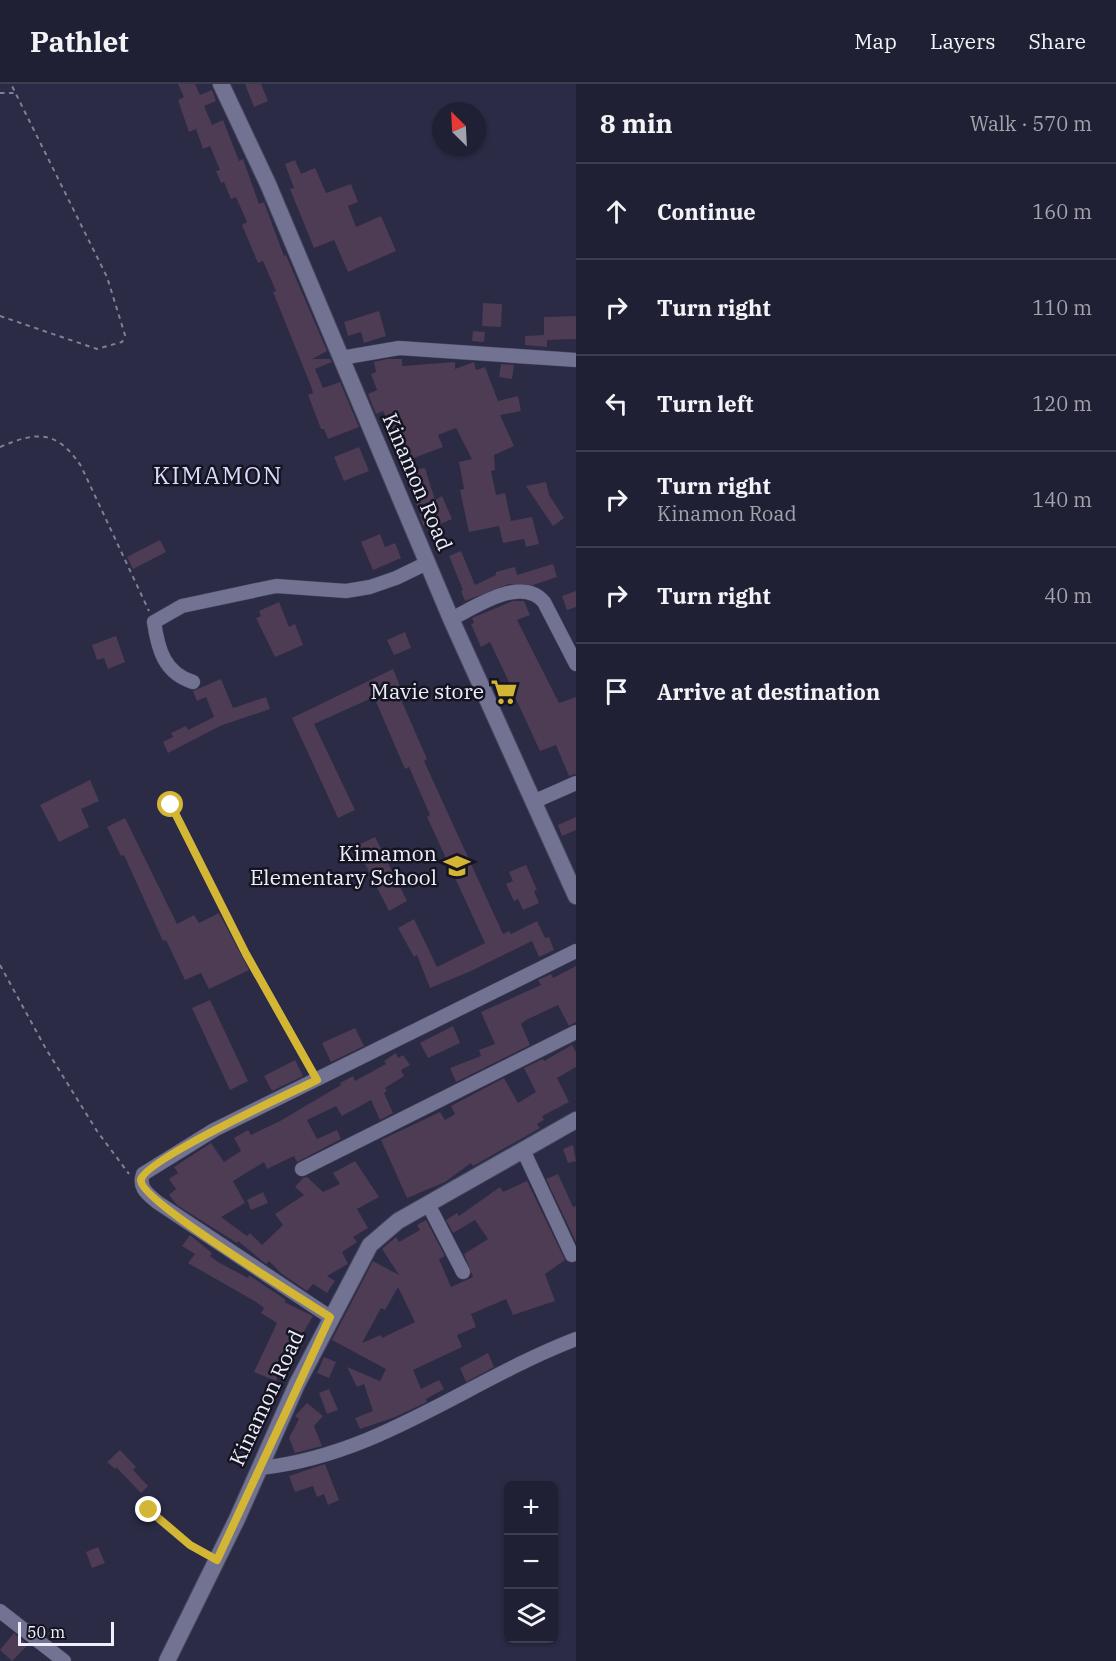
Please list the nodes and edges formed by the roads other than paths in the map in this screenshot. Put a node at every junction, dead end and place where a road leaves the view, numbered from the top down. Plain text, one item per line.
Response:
1 (221, 84) edge
2 (341, 358) junction
3 (576, 360) edge
4 (427, 563) junction
5 (451, 619) junction
6 (576, 664) edge
7 (193, 682) dead end
8 (576, 783) edge
9 (533, 802) junction
10 (171, 805) dead end
11 (576, 896) edge
12 (576, 951) edge
13 (576, 1032) edge
14 (317, 1080) junction
15 (576, 1120) edge
16 (523, 1150) junction
17 (302, 1169) dead end
18 (428, 1204) junction
19 (572, 1256) dead end
20 (463, 1272) dead end
21 (330, 1317) junction
22 (576, 1339) edge
23 (260, 1468) junction
24 (149, 1510) dead end
25 (217, 1560) junction
26 (0, 1611) edge
27 (64, 1661) edge
28 (167, 1661) edge

1 - 2 street, Kinamon Road
2 - 3 street
2 - 4 street, Kinamon Road
4 - 5 street, Kinamon Road
4 - 7 street
5 - 6 street
5 - 9 street, Kinamon Road
8 - 9 street
9 - 11 street, Kinamon Road
10 - 14 lane
12 - 14 street
13 - 17 street
14 - 21 street
15 - 16 street, Kinamon Road
16 - 18 street, Kinamon Road
16 - 19 street
18 - 20 street
18 - 21 street, Kinamon Road
21 - 23 street, Kinamon Road
22 - 23 street
23 - 25 street, Kinamon Road
24 - 25 lane
25 - 28 street, Kinamon Road
26 - 27 street

